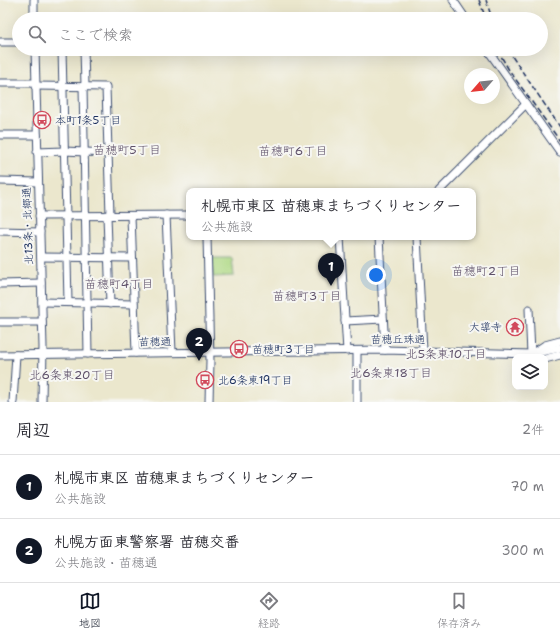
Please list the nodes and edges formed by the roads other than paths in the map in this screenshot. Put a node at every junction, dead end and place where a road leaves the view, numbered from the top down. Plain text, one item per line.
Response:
1 (34, 0) edge
2 (453, 0) edge
3 (34, 12) edge
4 (461, 12) edge
5 (0, 42) edge
6 (12, 42) edge
7 (35, 56) edge
8 (62, 56) edge
9 (84, 56) edge
10 (492, 56) edge
11 (0, 83) edge
12 (35, 84) junction
13 (63, 86) junction
14 (84, 86) junction
15 (526, 104) junction
16 (0, 135) edge
17 (37, 135) junction
18 (64, 151) junction
19 (37, 152) junction
20 (84, 152) junction
21 (560, 152) edge
22 (108, 153) junction
23 (0, 181) edge
24 (38, 182) junction
25 (441, 188) edge
26 (109, 215) junction
27 (166, 215) junction
28 (186, 215) edge
29 (39, 216) junction
30 (66, 216) junction
31 (86, 216) junction
32 (131, 216) junction
33 (0, 232) edge
34 (40, 232) junction
35 (207, 240) edge
36 (340, 240) edge
37 (379, 240) edge
38 (417, 240) edge
39 (40, 257) junction
40 (67, 257) junction
41 (88, 257) junction
42 (109, 258) junction
43 (132, 258) junction
44 (41, 283) junction
45 (0, 284) edge
46 (42, 302) junction
47 (68, 302) junction
48 (89, 303) junction
49 (110, 304) junction
50 (134, 304) junction
51 (529, 309) dead end
52 (383, 319) junction
53 (345, 321) junction
54 (0, 322) edge
55 (42, 322) junction
56 (560, 341) edge
57 (560, 348) edge
58 (385, 350) junction
59 (423, 350) junction
60 (347, 351) junction
61 (357, 351) junction
62 (172, 352) junction
63 (210, 352) junction
64 (136, 353) junction
65 (88, 354) junction
66 (534, 354) edge
67 (536, 354) edge
68 (540, 354) edge
69 (0, 355) edge
70 (16, 355) junction
71 (43, 355) junction
72 (512, 355) edge
73 (560, 355) edge
74 (548, 358) edge
75 (13, 402) edge
76 (42, 402) edge
77 (209, 402) edge
78 (357, 402) edge

1 - 3 street
2 - 4 street
5 - 6 street
7 - 12 street, 北13条・北郷通
8 - 13 street
9 - 14 street
10 - 15 street
11 - 12 street
12 - 13 street
12 - 17 street, 北13条・北郷通
13 - 14 street
13 - 18 street
14 - 20 street
14 - 22 street
15 - 21 street
15 - 25 street
16 - 17 street
17 - 19 street, 北13条・北郷通
18 - 19 street
18 - 20 street
18 - 30 street
19 - 24 street, 北13条・北郷通
20 - 22 street
20 - 31 street
22 - 26 street
23 - 24 street
24 - 29 street, 北13条・北郷通
26 - 31 street
26 - 32 street
26 - 42 street
27 - 28 street
27 - 32 street
27 - 62 street
29 - 30 street
29 - 34 street, 北13条・北郷通
30 - 31 street
30 - 40 street
31 - 41 street
32 - 43 street
33 - 34 street
34 - 39 street, 北13条・北郷通
35 - 63 street
36 - 53 street
37 - 52 street
38 - 59 street
39 - 40 street
39 - 44 street, 北13条・北郷通
40 - 41 street
40 - 47 street
41 - 42 street
41 - 48 street
42 - 43 street
42 - 49 street
43 - 50 street
44 - 45 street
44 - 46 street, 北13条・北郷通
46 - 47 street
46 - 55 street, 北13条・北郷通
47 - 48 street
48 - 49 street
48 - 65 street
49 - 50 street
50 - 64 street
51 - 66 street
52 - 53 street
52 - 58 street
53 - 60 street
54 - 55 street
55 - 71 street, 北13条・北郷通
56 - 67 street
57 - 68 street, 苗穂丘珠通
58 - 59 street, 苗穂丘珠通
58 - 61 street, 苗穂丘珠通
59 - 72 street, 苗穂丘珠通
60 - 61 street, 苗穂通
60 - 63 street, 苗穂通
61 - 78 street, 苗穂丘珠通
62 - 63 street, 苗穂通
62 - 64 street, 苗穂通
63 - 77 street
64 - 65 street, 苗穂通
65 - 71 street, 苗穂通
69 - 70 street, 苗穂通
70 - 71 street, 苗穂通
70 - 75 street
71 - 76 street, 北13条・北郷通
73 - 74 street

